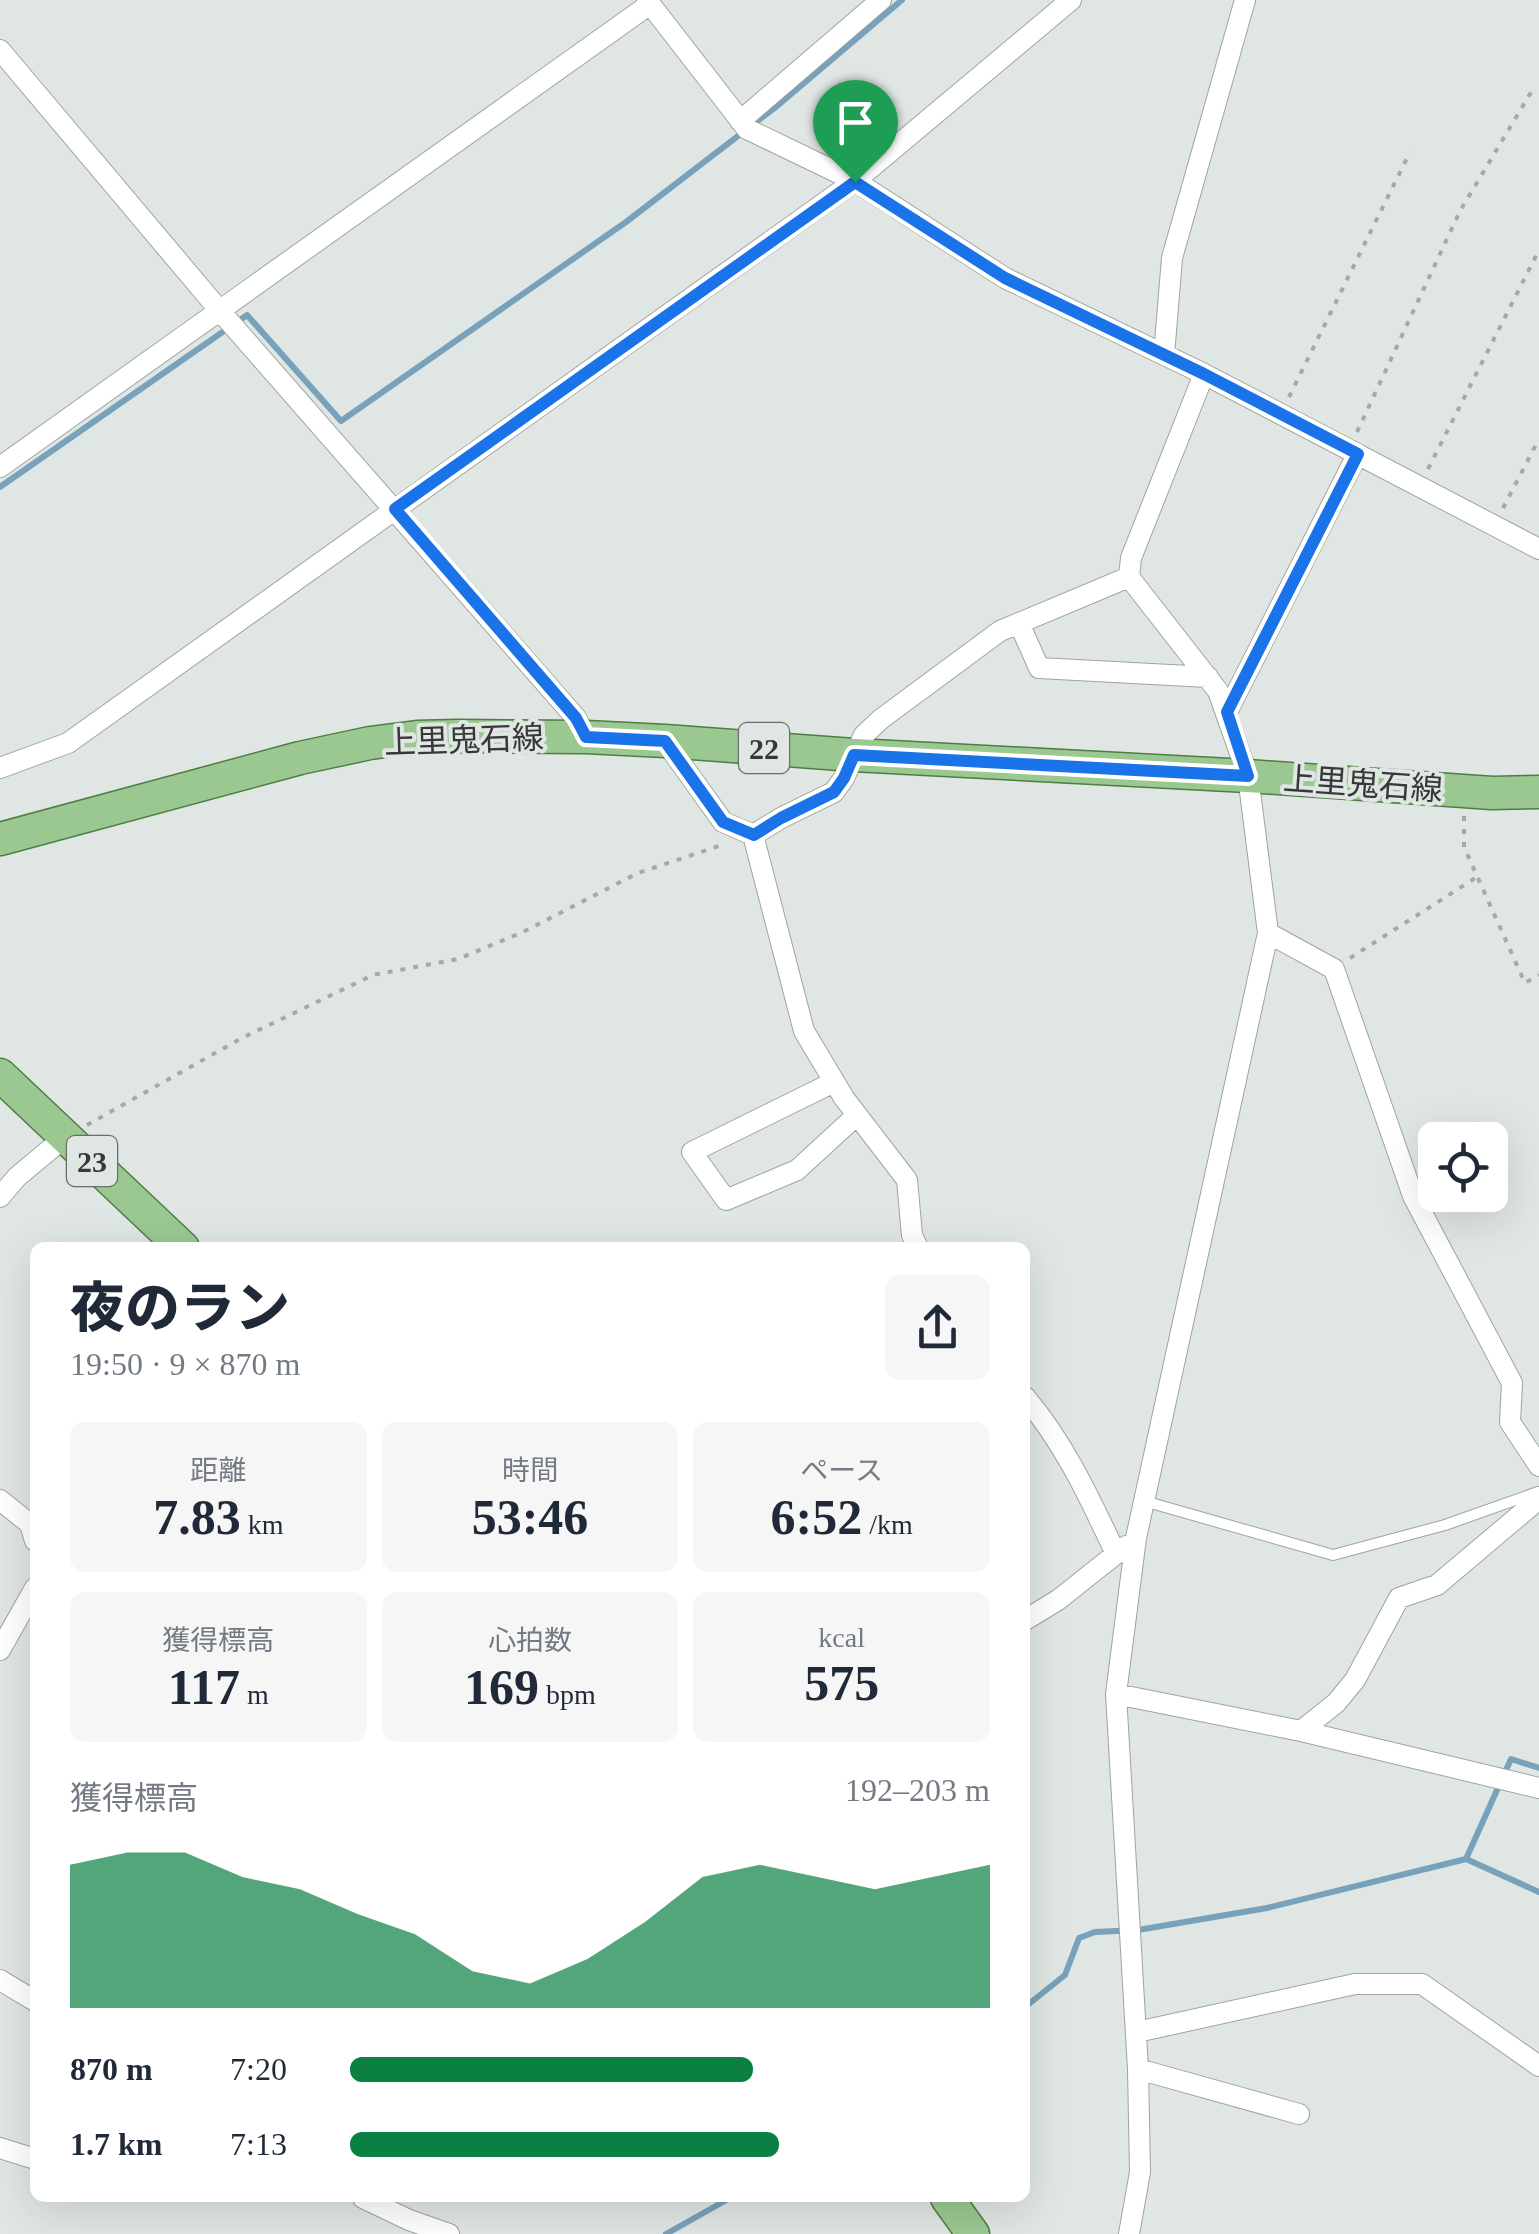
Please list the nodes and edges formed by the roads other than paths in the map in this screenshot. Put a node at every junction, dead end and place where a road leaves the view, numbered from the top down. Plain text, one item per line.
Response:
1 (881, 0) edge
2 (1070, 0) edge
3 (1245, 0) edge
4 (649, 2) edge
5 (0, 50) edge
6 (740, 120) junction
7 (855, 182) junction
8 (220, 311) junction
9 (1164, 354) junction
10 (1204, 374) junction
11 (1353, 452) junction
12 (0, 468) edge
13 (395, 509) junction
14 (1539, 550) edge
15 (1129, 577) junction
16 (1019, 623) junction
17 (1208, 678) junction
18 (1227, 712) junction
19 (586, 737) junction
20 (665, 741) junction
21 (854, 755) junction
22 (0, 768) edge
23 (1248, 776) junction
24 (1539, 792) edge
25 (754, 835) junction
26 (0, 839) edge
27 (1268, 933) junction
28 (0, 1075) edge
29 (834, 1082) junction
30 (857, 1115) junction
31 (66, 1137) junction
32 (0, 1196) edge
33 (177, 1242) edge
34 (915, 1242) edge
35 (1030, 1403) edge
36 (1539, 1466) edge
37 (1539, 1495) edge
38 (0, 1500) edge
39 (1144, 1500) junction
40 (30, 1524) edge
41 (1136, 1538) junction
42 (1116, 1554) junction
43 (30, 1597) edge
44 (1030, 1617) edge
45 (0, 1650) edge
46 (1116, 1694) junction
47 (1301, 1731) junction
48 (1539, 1788) edge
49 (0, 1980) edge
50 (30, 1998) edge
51 (1137, 2032) junction
52 (1539, 2066) edge
53 (1138, 2069) junction
54 (1299, 2114) dead end
55 (0, 2148) edge
56 (30, 2157) edge
57 (371, 2202) edge
58 (449, 2234) edge
59 (1130, 2234) edge

1 - 6 street
2 - 7 street
3 - 9 street
4 - 6 street
4 - 8 street
5 - 8 street
6 - 7 street
7 - 9 street
7 - 13 street
8 - 12 street
8 - 13 street
9 - 10 street
10 - 11 street
10 - 15 street
11 - 14 street
11 - 18 street
13 - 19 street
13 - 22 street
15 - 16 street
15 - 17 street
16 - 17 street
16 - 21 street
17 - 18 street
18 - 23 street
19 - 20 main road, 上里鬼石線 / 22
19 - 26 main road, 上里鬼石線 / 22
20 - 21 main road, 上里鬼石線 / 22
20 - 25 street
21 - 23 main road, 上里鬼石線 / 22
21 - 25 street
23 - 24 main road, 上里鬼石線 / 22
23 - 27 street
25 - 29 street
27 - 36 street
27 - 39 street
28 - 31 main road, 23
29 - 30 street
29 - 30 street
30 - 34 street
31 - 32 street
31 - 33 main road, 23
35 - 42 street
37 - 39 lane
37 - 47 street
38 - 40 street
39 - 41 street
41 - 42 street
41 - 46 street
42 - 44 street
43 - 45 street
46 - 47 street
46 - 51 street
47 - 48 street
49 - 50 street
51 - 52 street
51 - 53 street
53 - 54 street
53 - 59 street
55 - 56 street
57 - 58 street

